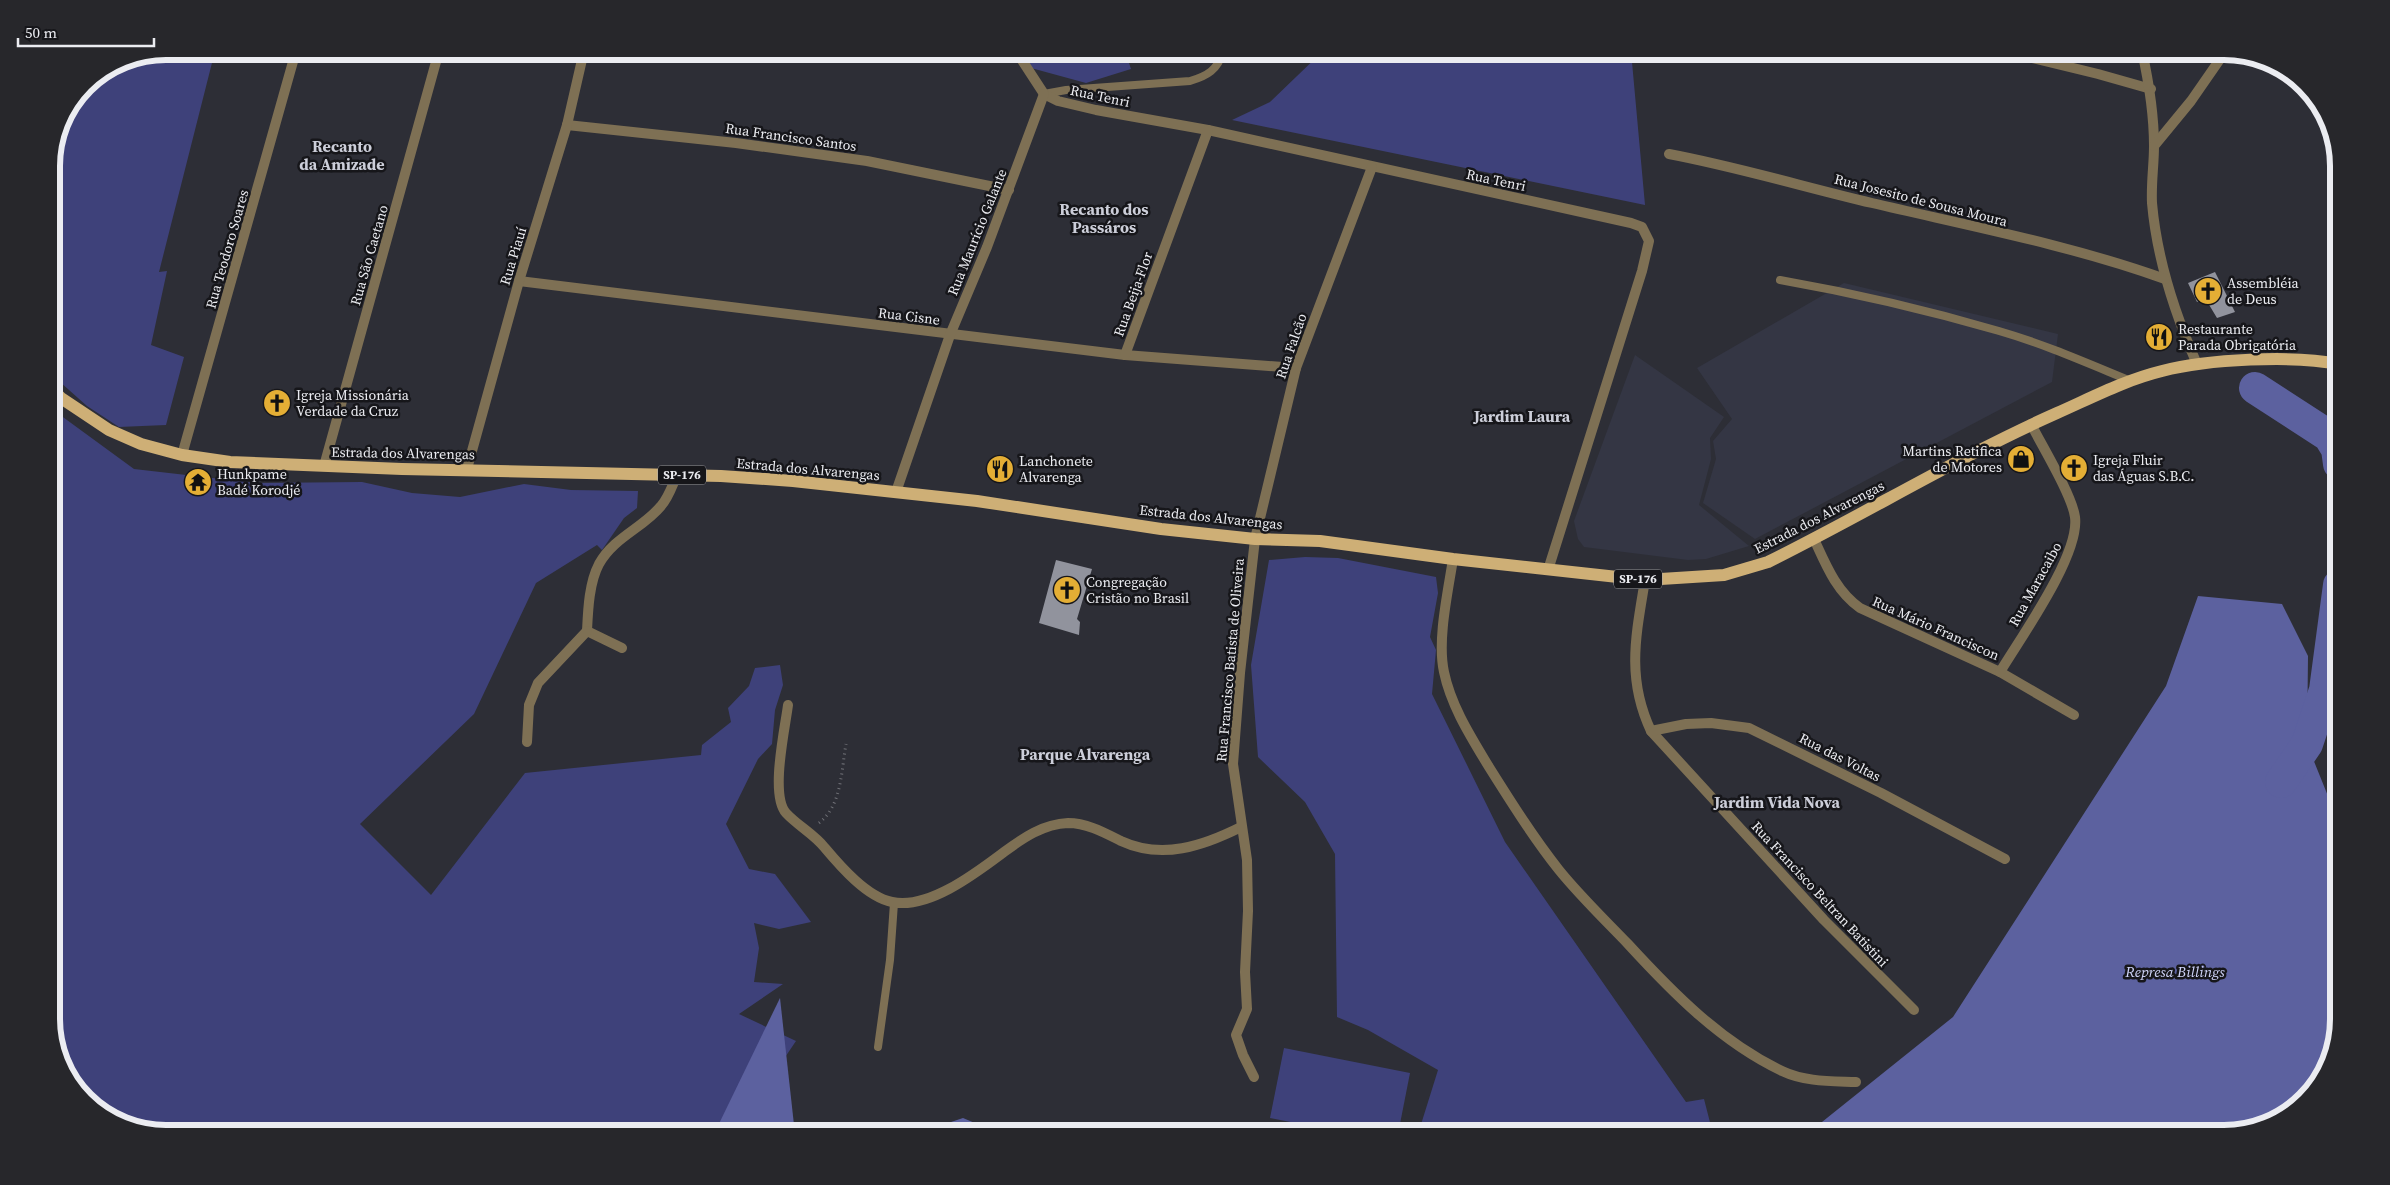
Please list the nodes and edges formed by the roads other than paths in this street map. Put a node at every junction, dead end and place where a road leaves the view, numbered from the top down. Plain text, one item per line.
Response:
1 (293, 60) edge
2 (437, 60) edge
3 (582, 60) edge
4 (1022, 60) edge
5 (1219, 60) edge
6 (2041, 60) edge
7 (2144, 60) edge
8 (2219, 60) edge
9 (2151, 89) junction
10 (1044, 94) junction
11 (567, 125) junction
12 (1208, 130) junction
13 (2154, 146) junction
14 (1669, 154) dead end
15 (1372, 167) junction
16 (1009, 190) junction
17 (2165, 278) junction
18 (1780, 280) dead end
19 (519, 281) junction
20 (950, 334) junction
21 (1125, 355) junction
22 (2330, 360) edge
23 (2197, 364) junction
24 (1296, 368) junction
25 (2131, 381) junction
26 (60, 397) edge
27 (2031, 424) junction
28 (182, 454) junction
29 (324, 466) junction
30 (468, 469) junction
31 (677, 475) junction
32 (896, 492) junction
33 (1255, 539) junction
34 (1814, 539) junction
35 (1453, 560) junction
36 (1548, 570) junction
37 (1645, 580) junction
38 (587, 631) junction
39 (622, 648) dead end
40 (2000, 672) junction
41 (788, 705) dead end
42 (2074, 716) dead end
43 (1651, 730) junction
44 (527, 742) dead end
45 (1241, 827) junction
46 (2006, 859) dead end
47 (894, 903) junction
48 (1914, 1010) dead end
49 (878, 1048) dead end
50 (1254, 1077) dead end
51 (1856, 1082) dead end

1 - 28 street, Rua Teodoro Soares
2 - 29 street, Rua São Caetano
3 - 11 street, Rua Piauí
4 - 10 street
5 - 10 lane
6 - 9 street
7 - 9 street
8 - 13 street
9 - 13 street
10 - 12 street, Rua Tenri
10 - 16 street, Rua Maurício Galante
11 - 16 street, Rua Francisco Santos
11 - 19 street, Rua Piauí
12 - 15 street, Rua Tenri
12 - 21 street, Rua Beija-Flor
13 - 17 street
14 - 17 street, Rua Josesito de Sousa Moura
15 - 24 street, Rua Falcão
15 - 36 street, Rua Tenri
16 - 20 street, Rua Maurício Galante
17 - 23 street
18 - 25 lane
19 - 20 street, Rua Cisne
19 - 30 street, Rua Piauí
20 - 21 street, Rua Cisne
20 - 32 street, Rua Maurício Galante
21 - 24 street, Rua Cisne
22 - 23 main road, Estrada dos Alvarengas / SP-176
23 - 25 main road, Estrada dos Alvarengas / SP-176
24 - 33 street, Rua Falcão
25 - 27 main road, Estrada dos Alvarengas / SP-176
26 - 28 main road, Estrada dos Alvarengas / SP-176
27 - 34 main road, Estrada dos Alvarengas / SP-176
27 - 40 street, Rua Maracaibo
28 - 29 main road, Estrada dos Alvarengas / SP-176
29 - 30 main road, Estrada dos Alvarengas / SP-176
30 - 31 main road, Estrada dos Alvarengas / SP-176
31 - 32 main road, Estrada dos Alvarengas / SP-176
31 - 38 street
32 - 33 main road, Estrada dos Alvarengas / SP-176
33 - 35 main road, Estrada dos Alvarengas / SP-176
33 - 45 street, Rua Francisco Batista de Oliveira
34 - 37 main road, Estrada dos Alvarengas / SP-176
34 - 40 street, Rua Mário Franciscon
35 - 36 main road, Estrada dos Alvarengas / SP-176
35 - 51 street
36 - 37 main road, Estrada dos Alvarengas / SP-176
37 - 43 street, Rua Francisco Beltran Batistini
38 - 39 street
38 - 44 street
40 - 42 street, Rua Mário Franciscon
41 - 47 street
43 - 46 street, Rua das Voltas
43 - 48 street, Rua Francisco Beltran Batistini
45 - 47 street
45 - 50 street, Rua Francisco Batista de Oliveira
47 - 49 lane

